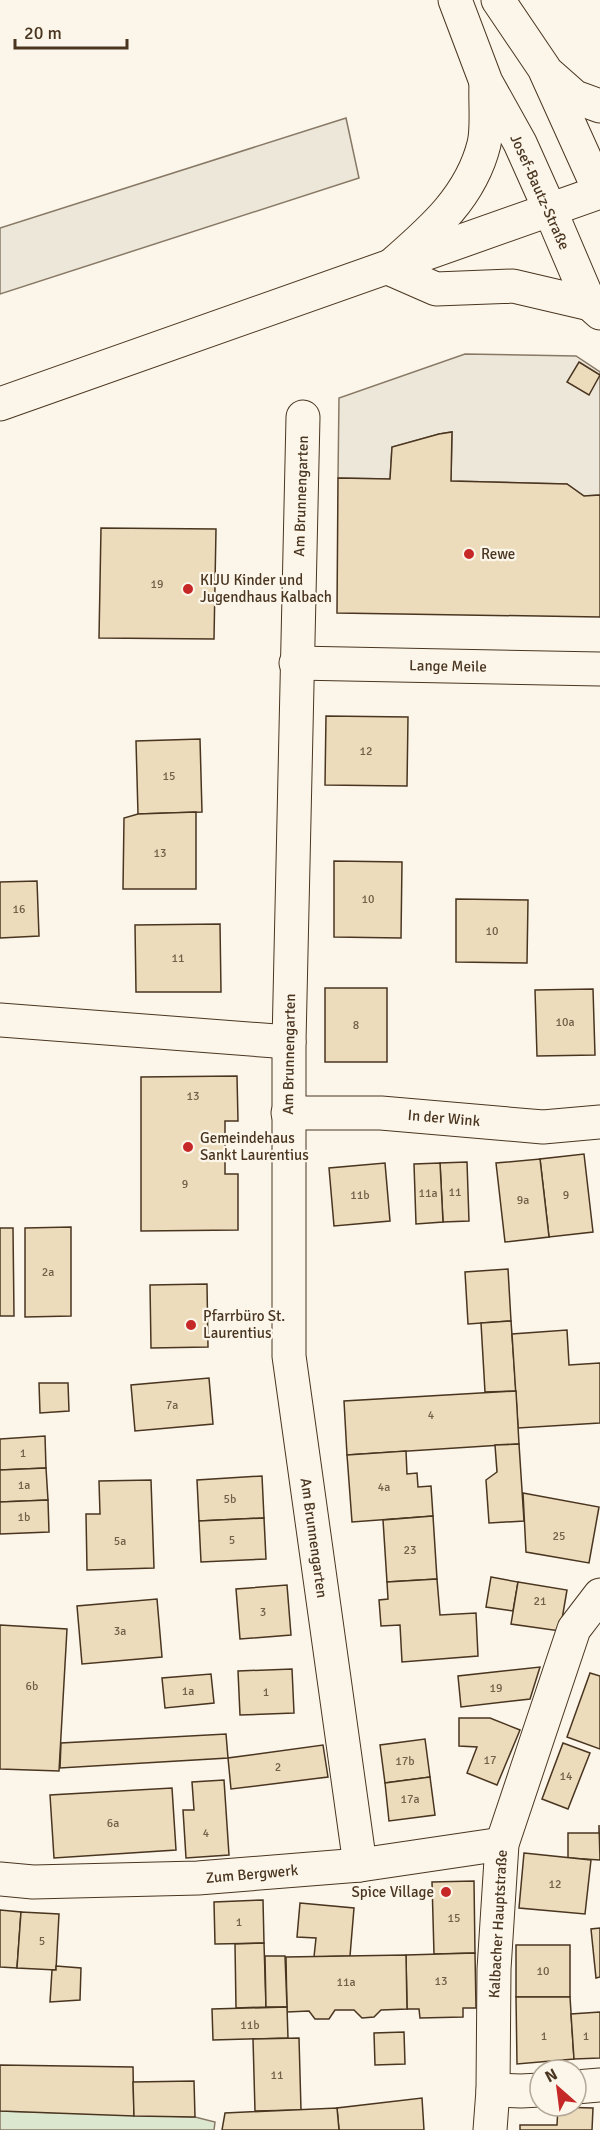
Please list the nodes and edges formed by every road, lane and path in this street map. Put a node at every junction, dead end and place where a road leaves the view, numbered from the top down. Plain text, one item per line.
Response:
1 (455, 0) edge
2 (498, 0) edge
3 (544, 68) junction
4 (486, 82) junction
5 (600, 106) edge
6 (600, 192) edge
7 (550, 210) junction
8 (388, 268) junction
9 (595, 309) edge
10 (0, 404) edge
11 (303, 417) dead end
12 (296, 663) junction
13 (600, 669) edge
14 (0, 1020) edge
15 (289, 1042) junction
16 (288, 1113) junction
17 (600, 1122) edge
18 (600, 1595) edge
19 (502, 1844) junction
20 (360, 1865) junction
21 (0, 1879) edge
22 (493, 2090) junction
23 (528, 2090) edge
24 (490, 2130) edge

1 - 4 street, Josef-Bautz-Straße
2 - 3 street
3 - 5 street
3 - 6 street
4 - 7 street, Josef-Bautz-Straße
4 - 8 street, Josef-Bautz-Straße
6 - 7 street
7 - 8 street
7 - 9 street, Josef-Bautz-Straße
8 - 9 street, Josef-Bautz-Straße
8 - 10 street
11 - 12 street, Am Brunnengarten
12 - 13 street, Lange Meile
12 - 15 street, Am Brunnengarten
14 - 15 street
15 - 16 street, Am Brunnengarten
16 - 17 street, In der Wink
16 - 20 street, Am Brunnengarten
18 - 19 street, Kalbacher Hauptstraße
19 - 20 street, Zum Bergwerk
19 - 22 street, Kalbacher Hauptstraße
20 - 21 street, Zum Bergwerk
22 - 23 street
22 - 24 street, Kalbacher Hauptstraße

